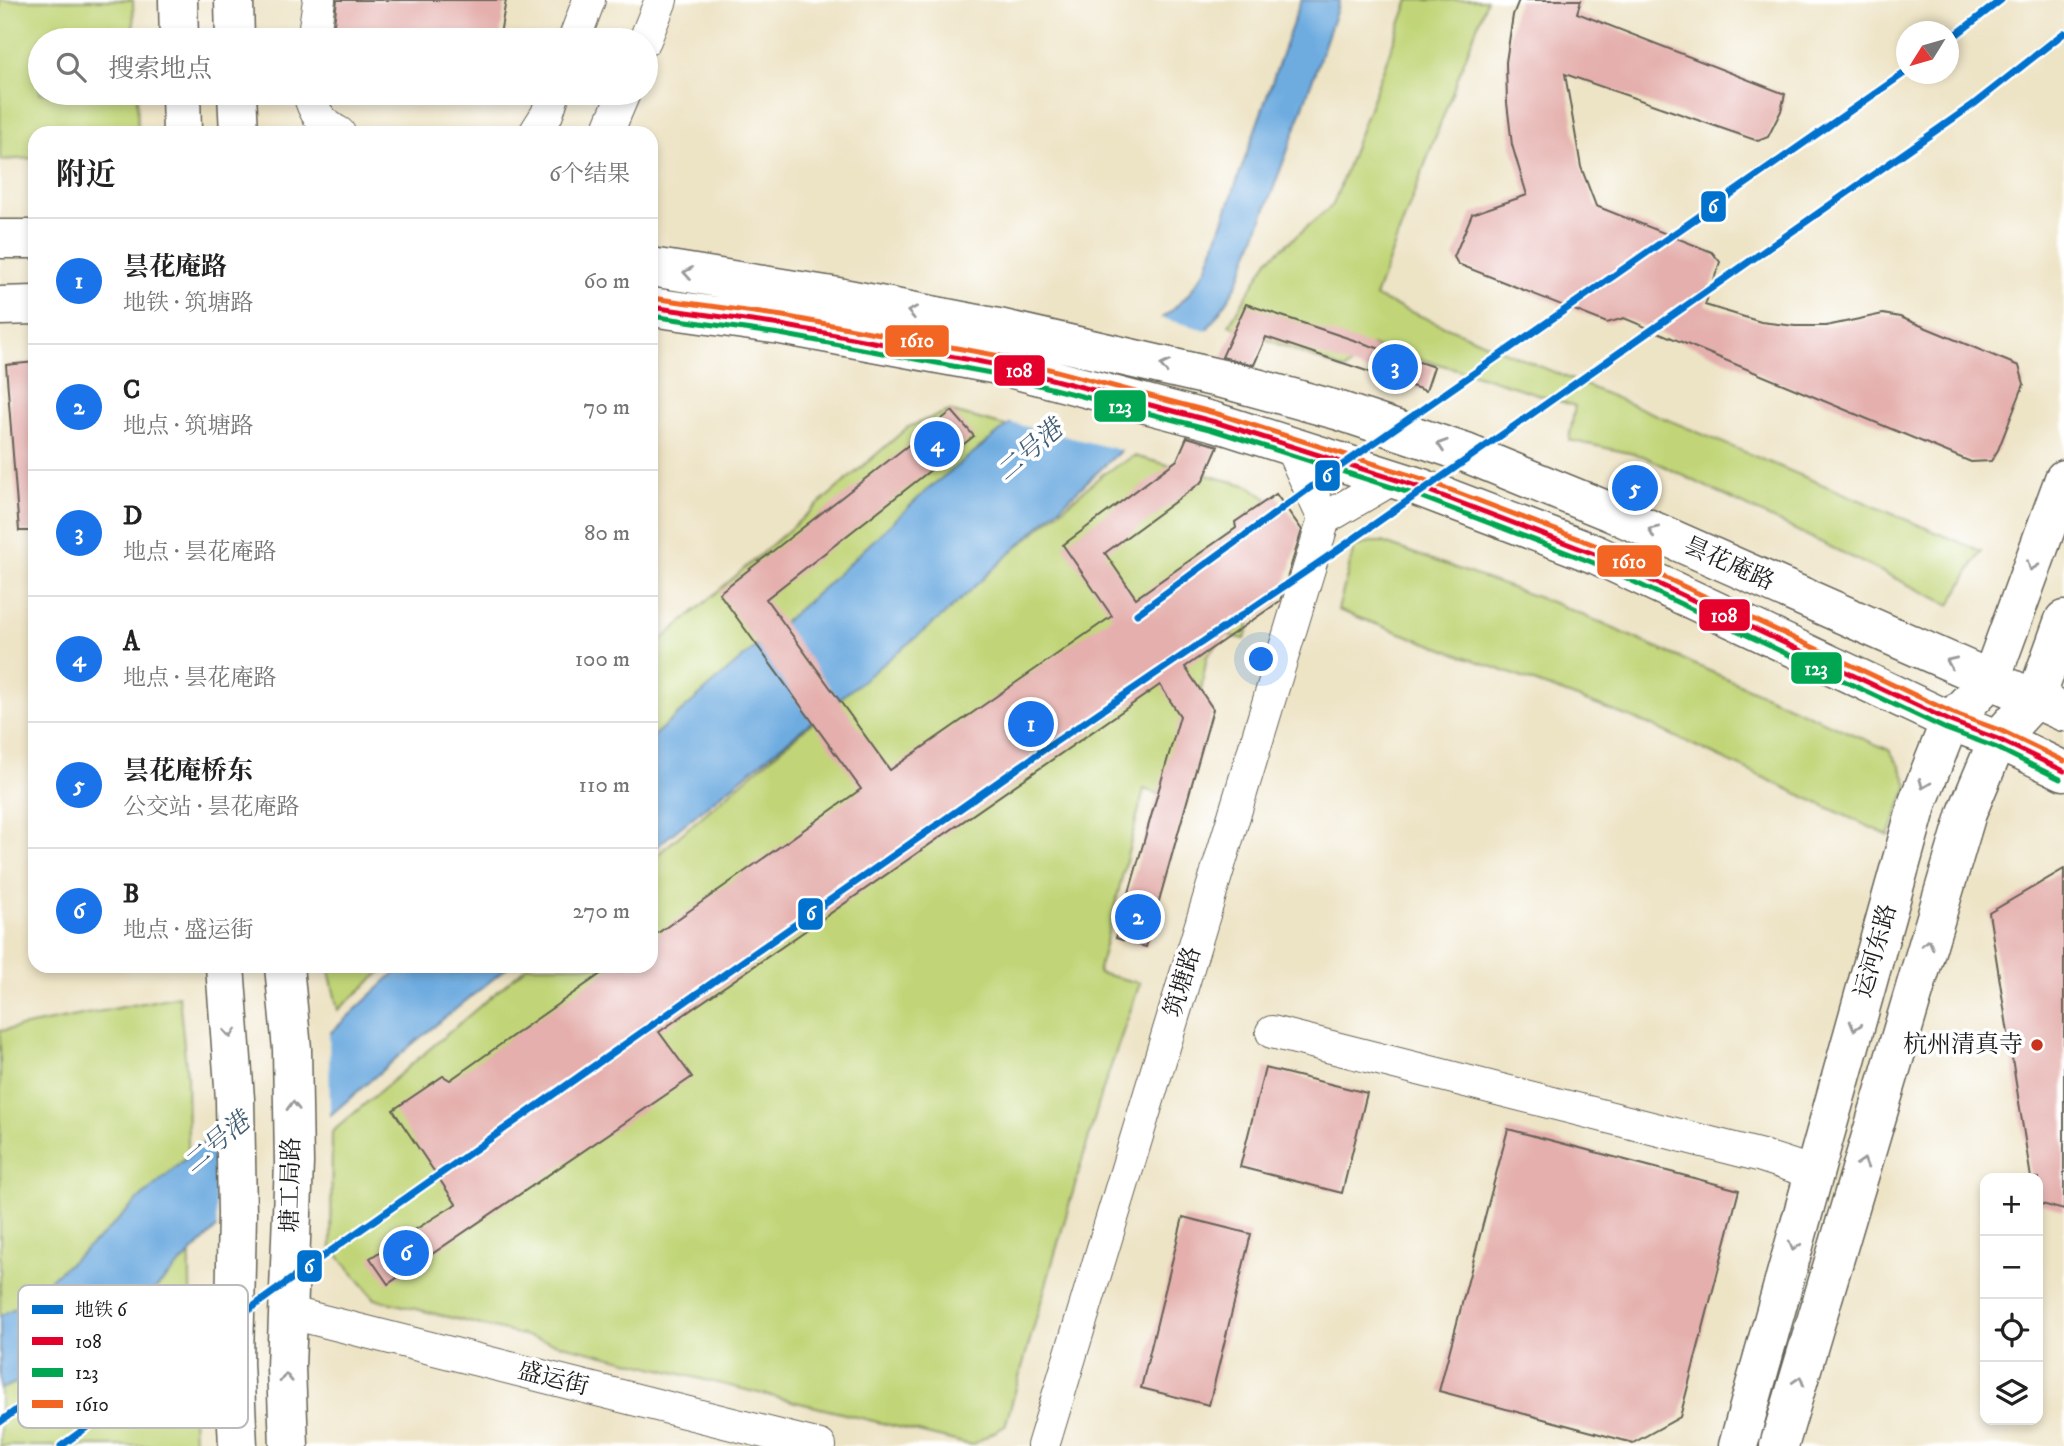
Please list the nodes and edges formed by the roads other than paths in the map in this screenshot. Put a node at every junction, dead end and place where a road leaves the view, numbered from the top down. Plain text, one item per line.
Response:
1 (178, 0) edge
2 (234, 0) edge
3 (319, 0) edge
4 (589, 0) edge
5 (661, 0) edge
6 (179, 28) edge
7 (235, 28) edge
8 (315, 28) edge
9 (578, 28) edge
10 (650, 28) edge
11 (181, 105) edge
12 (238, 105) edge
13 (312, 105) edge
14 (550, 105) edge
15 (619, 105) edge
16 (182, 126) edge
17 (239, 126) edge
18 (327, 126) edge
19 (539, 126) edge
20 (610, 126) edge
21 (0, 239) edge
22 (28, 239) edge
23 (658, 268) edge
24 (28, 305) edge
25 (0, 306) edge
26 (658, 308) edge
27 (1001, 347) junction
28 (1290, 446) junction
29 (1392, 479) junction
30 (2064, 479) edge
31 (1324, 519) junction
32 (2064, 620) edge
33 (1991, 679) junction
34 (2050, 705) edge
35 (1950, 721) junction
36 (1998, 739) junction
37 (2064, 771) edge
38 (226, 973) edge
39 (285, 973) edge
40 (1272, 1032) dead end
41 (1814, 1174) junction
42 (236, 1285) edge
43 (287, 1312) junction
44 (237, 1428) edge
45 (238, 1446) edge
46 (289, 1446) edge
47 (820, 1446) edge
48 (1043, 1446) edge
49 (1738, 1446) edge
50 (1779, 1446) edge

1 - 6 main road
2 - 7 main road
3 - 8 street
4 - 9 street
5 - 10 street
11 - 16 main road
12 - 17 main road
13 - 18 street
14 - 19 street
15 - 20 street
21 - 22 main road
27 -> 23 main road, 昙花庵路
24 - 25 main road
26 - 27 main road, 昙花庵路
27 - 28 main road, 昙花庵路
33 -> 27 main road, 昙花庵路
28 - 29 main road, 昙花庵路
28 - 31 street
29 - 31 street
29 - 35 main road, 昙花庵路
30 -> 33 main road, 运河东路
31 - 48 street, 筑塘路
32 - 34 main road, 运河东路
33 - 34 main road, 昙花庵路
33 - 35 main road, 运河东路
34 - 36 main road, 运河东路
35 - 36 main road, 昙花庵路
35 -> 41 main road, 运河东路
36 - 37 main road, 昙花庵路
50 -> 36 main road, 运河东路
38 -> 42 main road
43 -> 39 main road, 塘工局路
40 - 41 street
41 -> 49 main road, 运河东路
46 -> 43 main road, 塘工局路
43 - 47 street, 盛运街
44 -> 45 main road

